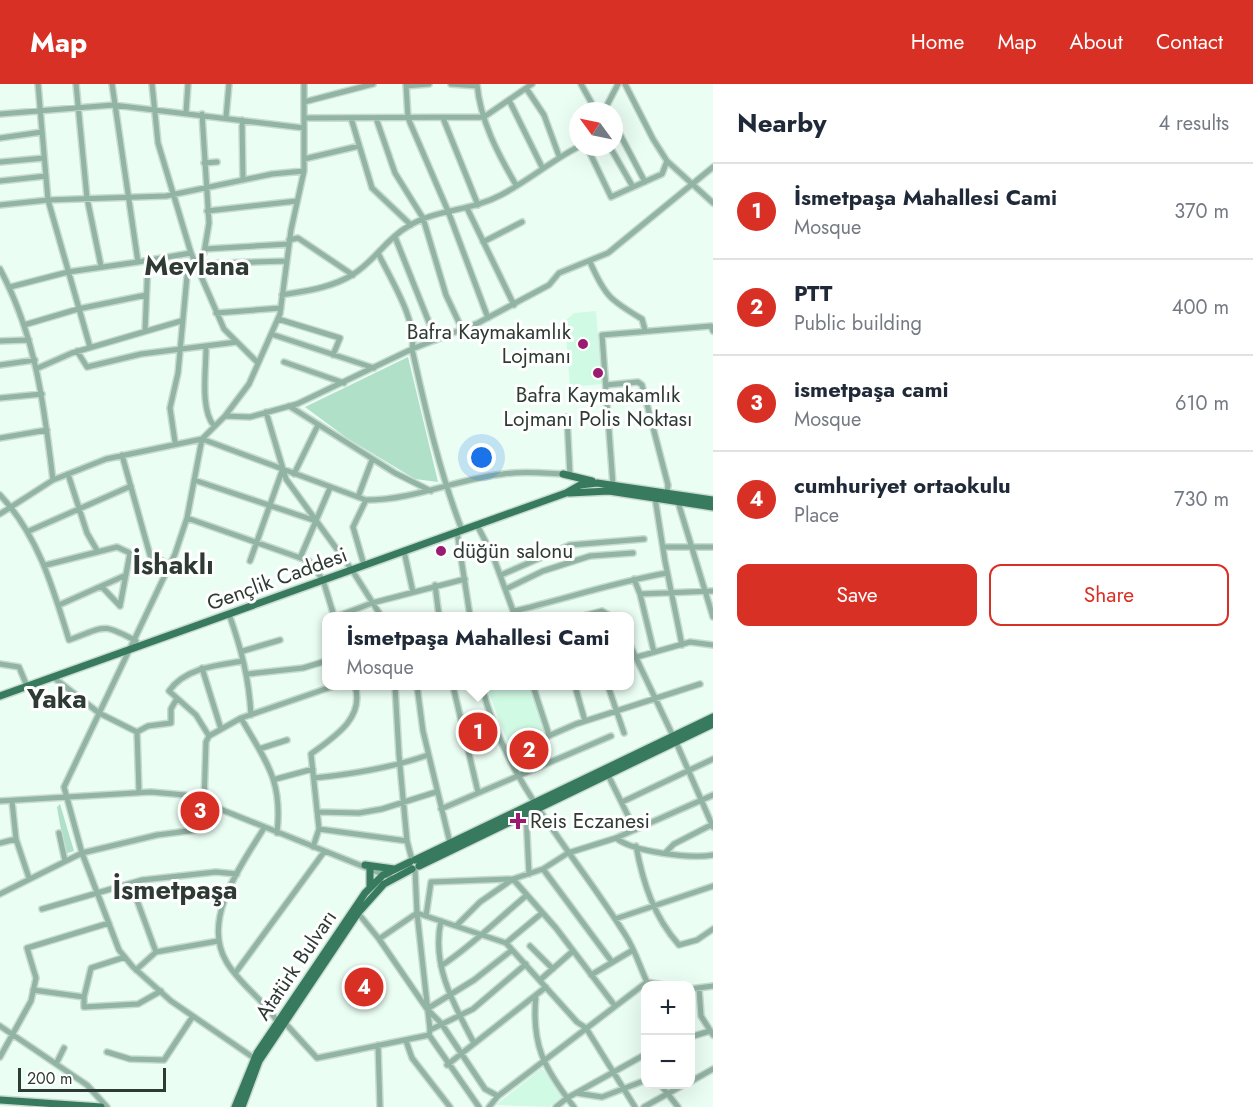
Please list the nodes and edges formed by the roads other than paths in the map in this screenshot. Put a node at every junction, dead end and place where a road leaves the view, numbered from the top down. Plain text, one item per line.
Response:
1 (38, 84) edge
2 (76, 84) edge
3 (112, 84) edge
4 (152, 84) edge
5 (188, 84) edge
6 (230, 84) edge
7 (304, 84) edge
8 (373, 84) edge
9 (429, 84) edge
10 (451, 84) edge
11 (532, 84) edge
12 (582, 84) edge
13 (618, 84) edge
14 (626, 84) edge
15 (406, 85) edge
16 (477, 85) edge
17 (525, 88) junction
18 (509, 100) junction
19 (304, 102) junction
20 (591, 102) edge
21 (610, 102) edge
22 (113, 105) junction
23 (77, 107) junction
24 (156, 109) junction
25 (40, 110) junction
26 (186, 112) junction
27 (0, 114) edge
28 (201, 114) junction
29 (226, 117) junction
30 (484, 117) junction
31 (304, 118) junction
32 (351, 118) junction
33 (376, 118) junction
34 (408, 118) junction
35 (443, 118) junction
36 (242, 120) junction
37 (304, 128) junction
38 (42, 132) junction
39 (0, 138) edge
40 (623, 140) edge
41 (359, 146) junction
42 (569, 151) edge
43 (559, 156) junction
44 (590, 156) edge
45 (615, 156) edge
46 (44, 158) junction
47 (304, 159) junction
48 (668, 161) junction
49 (0, 162) edge
50 (217, 162) dead end
51 (204, 163) junction
52 (542, 167) junction
53 (713, 167) edge
54 (304, 171) junction
55 (46, 176) junction
56 (243, 180) junction
57 (0, 181) edge
58 (645, 182) junction
59 (516, 185) junction
60 (691, 185) junction
61 (205, 187) junction
62 (633, 187) junction
63 (172, 195) junction
64 (129, 196) junction
65 (87, 198) junction
66 (48, 200) junction
67 (297, 201) junction
68 (713, 203) edge
69 (0, 205) edge
70 (478, 205) junction
71 (467, 208) junction
72 (207, 211) junction
73 (448, 211) junction
74 (423, 218) junction
75 (522, 222) dead end
76 (411, 225) junction
77 (395, 237) junction
78 (289, 242) junction
79 (483, 242) junction
80 (205, 249) junction
81 (191, 253) junction
82 (378, 254) junction
83 (148, 260) junction
84 (287, 261) junction
85 (138, 262) junction
86 (590, 262) junction
87 (195, 264) junction
88 (101, 266) junction
89 (0, 269) edge
90 (68, 272) junction
91 (353, 275) junction
92 (10, 287) junction
93 (146, 295) junction
94 (282, 295) junction
95 (513, 304) junction
96 (280, 308) junction
97 (78, 309) junction
98 (216, 313) junction
99 (488, 318) junction
100 (278, 319) junction
101 (181, 321) junction
102 (24, 325) junction
103 (462, 329) junction
104 (645, 330) junction
105 (713, 331) edge
106 (145, 332) junction
107 (271, 334) junction
108 (29, 340) junction
109 (436, 340) junction
110 (0, 341) edge
111 (237, 342) junction
112 (90, 347) junction
113 (412, 349) junction
114 (179, 350) junction
115 (206, 350) dead end
116 (77, 351) junction
117 (333, 355) junction
118 (35, 360) junction
119 (284, 362) dead end
120 (258, 363) junction
121 (0, 365) edge
122 (38, 368) junction
123 (374, 368) junction
124 (344, 383) junction
125 (606, 385) junction
126 (42, 394) junction
127 (0, 398) edge
128 (289, 406) junction
129 (266, 412) junction
130 (225, 416) junction
131 (567, 417) dead end
132 (318, 424) junction
133 (214, 426) junction
134 (47, 430) junction
135 (0, 438) edge
136 (202, 439) junction
137 (175, 442) junction
138 (122, 455) junction
139 (372, 460) junction
140 (283, 470) junction
141 (68, 474) junction
142 (294, 474) junction
143 (567, 475) junction
144 (52, 480) junction
145 (194, 480) junction
146 (597, 483) junction
147 (612, 485) junction
148 (131, 486) junction
149 (330, 488) junction
150 (446, 488) junction
151 (583, 488) junction
152 (431, 491) junction
153 (566, 493) junction
154 (667, 493) junction
155 (0, 495) edge
156 (358, 497) junction
157 (655, 498) junction
158 (366, 500) junction
159 (713, 500) edge
160 (678, 502) junction
161 (11, 507) junction
162 (269, 507) junction
163 (713, 507) edge
164 (79, 509) junction
165 (0, 514) edge
166 (187, 518) junction
167 (316, 521) junction
168 (477, 525) junction
169 (29, 531) junction
170 (460, 531) junction
171 (644, 539) dead end
172 (256, 542) junction
173 (663, 547) junction
174 (691, 547) junction
175 (713, 547) edge
176 (404, 551) junction
177 (98, 552) junction
178 (633, 553) dead end
179 (300, 558) junction
180 (250, 561) dead end
181 (46, 565) junction
182 (364, 565) junction
183 (171, 566) junction
184 (352, 570) junction
185 (667, 573) junction
186 (501, 575) junction
187 (124, 576) junction
188 (465, 579) junction
189 (634, 579) junction
190 (323, 580) junction
191 (435, 585) junction
192 (102, 587) junction
193 (507, 589) junction
194 (705, 591) junction
195 (713, 591) edge
196 (413, 592) junction
197 (640, 594) junction
198 (671, 594) junction
199 (372, 603) junction
200 (58, 605) junction
201 (335, 612) edge
202 (347, 612) edge
203 (378, 612) edge
204 (438, 612) edge
205 (469, 612) edge
206 (514, 612) edge
207 (522, 612) edge
208 (229, 614) junction
209 (713, 617) edge
210 (280, 640) dead end
211 (134, 645) junction
212 (682, 645) junction
213 (713, 645) edge
214 (243, 651) junction
215 (634, 652) edge
216 (654, 652) junction
217 (637, 657) junction
218 (243, 661) junction
219 (322, 662) edge
220 (0, 664) edge
221 (202, 668) junction
222 (248, 674) junction
223 (53, 677) junction
224 (700, 684) dead end
225 (27, 686) junction
226 (323, 690) edge
227 (355, 690) edge
228 (395, 690) edge
229 (418, 690) edge
230 (454, 690) edge
231 (483, 690) edge
232 (534, 690) edge
233 (576, 690) edge
234 (609, 690) edge
235 (0, 696) edge
236 (657, 699) junction
237 (176, 700) junction
238 (99, 713) junction
239 (617, 713) junction
240 (251, 715) junction
241 (713, 717) edge
242 (241, 718) junction
243 (585, 722) junction
244 (713, 724) edge
245 (221, 729) junction
246 (138, 732) junction
247 (624, 733) dead end
248 (549, 735) junction
249 (209, 736) junction
250 (611, 736) dead end
251 (675, 739) junction
252 (287, 740) dead end
253 (259, 749) junction
254 (507, 754) junction
255 (428, 755) junction
256 (713, 759) edge
257 (400, 765) junction
258 (313, 770) junction
259 (688, 771) junction
260 (608, 775) junction
261 (517, 776) junction
262 (314, 778) junction
263 (276, 779) junction
264 (436, 792) junction
265 (478, 792) junction
266 (139, 793) junction
267 (713, 795) edge
268 (67, 796) junction
269 (0, 801) edge
270 (12, 801) junction
271 (700, 801) junction
272 (404, 802) junction
273 (622, 802) junction
274 (206, 804) junction
275 (535, 806) junction
276 (441, 809) junction
277 (318, 812) junction
278 (526, 814) junction
279 (713, 825) edge
280 (264, 828) junction
281 (319, 829) junction
282 (635, 830) junction
283 (59, 833) dead end
284 (277, 833) junction
285 (616, 838) junction
286 (16, 839) junction
287 (407, 841) junction
288 (0, 843) edge
289 (450, 843) junction
290 (636, 846) junction
291 (313, 847) junction
292 (324, 852) junction
293 (666, 852) junction
294 (82, 853) junction
295 (568, 853) junction
296 (713, 855) edge
297 (65, 861) junction
298 (414, 864) junction
299 (368, 867) junction
300 (394, 869) junction
301 (543, 869) junction
302 (237, 874) junction
303 (529, 874) junction
304 (383, 875) junction
305 (29, 878) junction
306 (392, 878) junction
307 (513, 879) junction
308 (131, 884) junction
309 (713, 886) edge
310 (370, 887) junction
311 (0, 894) edge
312 (98, 894) junction
313 (527, 895) junction
314 (654, 906) junction
315 (42, 909) dead end
316 (358, 913) junction
317 (417, 913) junction
318 (543, 913) junction
319 (426, 916) junction
320 (615, 920) junction
321 (441, 921) junction
322 (109, 923) junction
323 (456, 926) junction
324 (713, 929) edge
325 (481, 934) junction
326 (380, 939) junction
327 (218, 941) junction
328 (506, 943) junction
329 (530, 946) dead end
330 (512, 950) junction
331 (633, 950) junction
332 (573, 951) junction
333 (156, 952) junction
334 (124, 957) junction
335 (612, 963) junction
336 (526, 964) junction
337 (441, 966) junction
338 (553, 969) junction
339 (136, 970) junction
340 (236, 972) junction
341 (591, 975) junction
342 (540, 980) junction
343 (647, 981) edge
344 (641, 986) edge
345 (713, 986) edge
346 (546, 987) junction
347 (695, 988) edge
348 (699, 988) junction
349 (33, 990) junction
350 (161, 991) junction
351 (449, 995) junction
352 (536, 995) junction
353 (84, 998) junction
354 (615, 1006) junction
355 (427, 1009) junction
356 (459, 1015) junction
357 (194, 1016) junction
358 (281, 1019) junction
359 (441, 1023) junction
360 (0, 1026) edge
361 (586, 1028) junction
362 (430, 1032) junction
363 (712, 1033) edge
364 (14, 1036) junction
365 (695, 1036) edge
366 (406, 1041) junction
367 (474, 1044) junction
368 (378, 1045) junction
369 (64, 1048) dead end
370 (107, 1052) dead end
371 (460, 1055) junction
372 (641, 1056) edge
373 (0, 1057) edge
374 (257, 1059) junction
375 (542, 1061) junction
376 (56, 1064) junction
377 (447, 1065) junction
378 (713, 1069) edge
379 (613, 1071) junction
380 (695, 1079) edge
381 (641, 1082) edge
382 (664, 1089) edge
383 (676, 1089) edge
384 (625, 1090) junction
385 (575, 1093) junction
386 (668, 1094) junction
387 (498, 1096) junction
388 (567, 1098) junction
389 (0, 1100) edge
390 (101, 1107) edge
391 (107, 1107) edge
392 (235, 1107) edge
393 (242, 1107) edge
394 (380, 1107) edge
395 (450, 1107) edge
396 (479, 1107) edge
397 (489, 1107) edge
398 (556, 1107) edge
399 (574, 1107) edge
400 (635, 1107) edge
401 (644, 1107) edge
402 (678, 1107) edge

1 - 25 street
2 - 23 street
3 - 22 street
4 - 24 street
5 - 26 street
6 - 29 street
7 - 19 street
8 - 19 street
9 - 15 street
10 - 16 street
11 - 17 street
12 - 20 street
13 - 21 street
14 - 48 street
15 - 34 street
16 - 30 street
17 - 18 street
17 - 43 street
18 - 30 street
18 - 52 street
19 - 31 street
22 - 23 street
22 - 24 street
22 - 64 street
23 - 25 street
23 - 65 street
24 - 26 street
24 - 63 street
25 - 27 street
25 - 38 street
26 - 28 street
28 - 29 street
28 - 51 street
29 - 36 street
30 - 35 street
30 - 59 street
31 - 32 street
31 - 37 street
32 - 33 street
32 - 41 street
33 - 34 street
33 - 74 street
34 - 35 street
34 - 73 street
35 - 70 street
36 - 37 street
36 - 56 street
37 - 47 street
38 - 39 street
38 - 46 street
40 - 58 street
41 - 47 street
41 - 76 street
42 - 43 street
43 - 52 street
44 - 62 street
45 - 62 street
46 - 49 street
46 - 55 street
47 - 54 street
48 - 58 street
48 - 60 street
50 - 51 street
51 - 61 street
52 - 59 street
53 - 60 street
54 - 56 street
54 - 67 street
55 - 57 street
55 - 66 street
56 - 61 street
58 - 62 street
59 - 70 street
60 - 68 street
60 - 86 street
61 - 63 street
61 - 72 street
63 - 64 street
63 - 81 street
64 - 65 street
64 - 85 street
65 - 66 street
65 - 88 street
66 - 69 street
66 - 90 street
67 - 72 street
67 - 78 street
70 - 71 street
71 - 73 street
71 - 79 street
72 - 80 street
73 - 74 street
73 - 99 street
74 - 76 street
74 - 103 street
75 - 79 street
76 - 77 street
77 - 82 street
77 - 109 street
78 - 80 street
78 - 84 street
78 - 91 street
79 - 95 street
80 - 87 street
81 - 83 street
81 - 87 street
82 - 91 street
82 - 113 street
83 - 85 street
83 - 93 street
84 - 87 street
84 - 94 street
85 - 88 street
86 - 95 street
86 - 104 street
87 - 98 street
87 - 101 street
88 - 90 street
89 - 92 street
90 - 92 street
90 - 97 street
91 - 94 street
92 - 102 street
93 - 97 street
93 - 106 street
94 - 96 street
95 - 99 street
96 - 98 street
96 - 100 street
97 - 102 street
97 - 112 street
98 - 111 street
99 - 103 street
100 - 107 street
100 - 117 street
101 - 106 street
101 - 114 street
102 - 108 street
103 - 109 street
104 - 105 street
104 - 125 street
106 - 112 street
107 - 117 street
107 - 120 street
108 - 110 street
108 - 118 street
109 - 113 street
111 - 114 street
111 - 120 street
112 - 116 street
113 - 123 street
113 - 150 street
114 - 116 street
114 - 137 street
115 - 133 street
116 - 122 street
117 - 123 street
118 - 121 street
118 - 122 street
119 - 124 street
120 - 130 street
122 - 126 street
123 - 124 street
124 - 128 street
125 - 147 street
125 - 154 street
126 - 127 street
126 - 134 street
128 - 129 street
128 - 132 street
129 - 130 street
129 - 140 street
130 - 133 street
131 - 143 street
132 - 139 street
132 - 142 street
133 - 136 street
134 - 135 street
134 - 144 street
136 - 137 street
136 - 140 street
136 - 145 street
137 - 138 street
138 - 141 street
138 - 148 street
139 - 152 street
139 - 156 street
140 - 142 street
140 - 162 street
140 - 167 street
141 - 144 street
141 - 164 street
142 - 149 street
143 - 146 main road
143 - 150 street
143 - 151 main road
143 - 153 main road
144 - 161 street
145 - 162 street
145 - 166 street
146 - 147 main road
146 - 151 main road
147 - 154 main road
148 - 164 street
148 - 183 street
149 - 156 street
149 - 167 street
150 - 152 street
150 - 170 street
151 - 153 main road, Gençlik Caddesi
151 - 157 main road
152 - 158 street
153 - 168 main road, Gençlik Caddesi
154 - 159 main road
155 - 161 street
156 - 158 street
157 - 160 main road
157 - 173 street
158 - 182 street
160 - 163 main road
160 - 174 street
161 - 165 street
161 - 169 street
162 - 167 street
162 - 172 street
164 - 169 street
164 - 177 street
166 - 172 street
166 - 183 street
167 - 179 street
167 - 184 street
168 - 170 main road, Gençlik Caddesi
168 - 186 street
169 - 181 street
170 - 176 main road, Gençlik Caddesi
170 - 188 street
171 - 186 street
172 - 179 street
172 - 180 street
173 - 174 street
173 - 185 street
174 - 175 street
174 - 194 street
176 - 182 main road, Gençlik Caddesi
176 - 196 street
177 - 181 street
177 - 187 street
178 - 193 street
179 - 190 street
181 - 200 street
182 - 184 main road, Gençlik Caddesi
183 - 211 street
184 - 190 main road, Gençlik Caddesi
184 - 199 street
185 - 189 street
185 - 198 street
186 - 193 street
187 - 192 street
187 - 192 street
188 - 191 street
188 - 205 street
189 - 197 street
189 - 207 street
190 - 201 street
190 - 208 main road, Gençlik Caddesi
191 - 196 street
191 - 204 street
192 - 200 street
193 - 206 street
194 - 195 street
194 - 198 street
194 - 209 street
196 - 199 street
197 - 198 street
197 - 216 street
198 - 212 street
199 - 202 street
199 - 203 street
200 - 211 street
208 - 211 main road, Gençlik Caddesi
208 - 214 street
210 - 214 street
211 - 223 main road, Gençlik Caddesi
211 - 238 street
212 - 213 street
212 - 216 street
214 - 218 street
215 - 217 street
216 - 217 street
217 - 236 street
218 - 221 street
218 - 222 street
219 - 222 street
220 - 225 street
221 - 237 street
221 - 245 street
222 - 240 street
223 - 225 main road, Gençlik Caddesi
223 - 238 street
224 - 236 street
225 - 235 main road, Gençlik Caddesi
226 - 240 street
227 - 258 street
228 - 257 street
229 - 255 street
230 - 265 street
231 - 254 street
232 - 248 street
233 - 243 street
234 - 239 street
236 - 239 street
236 - 251 street
237 - 246 street
237 - 249 street
238 - 246 street
238 - 268 street
239 - 243 street
239 - 247 street
240 - 242 street
241 - 251 main road
242 - 245 street
242 - 253 street
243 - 248 street
244 - 251 main road
245 - 249 street
246 - 266 street
248 - 254 street
249 - 274 street
250 - 261 street
251 - 259 street
251 - 260 main road
251 - 275 main road
252 - 253 street
253 - 263 street
254 - 261 street
255 - 257 street
255 - 264 street
256 - 259 street
257 - 262 street
257 - 272 street
258 - 262 street
258 - 263 street
259 - 271 street
259 - 273 street
260 - 273 street
260 - 275 main road
261 - 265 street
261 - 275 street
262 - 277 street
263 - 284 street
264 - 272 street
264 - 276 street
265 - 276 street
266 - 268 street
266 - 274 street
267 - 271 street
268 - 270 street
268 - 294 street
269 - 270 street
270 - 286 street
271 - 279 street
271 - 282 street
272 - 277 street
272 - 287 street
273 - 282 street
274 - 280 street
274 - 294 street
275 - 278 main road
275 - 289 main road
275 - 295 street
276 - 289 street
277 - 281 street
278 - 298 main road
278 - 303 street
279 - 293 street
280 - 284 street
280 - 302 street
281 - 287 street
281 - 291 street
282 - 285 street
283 - 297 street
284 - 291 street
285 - 290 street
285 - 295 street
286 - 288 street
286 - 305 street
287 - 298 street
289 - 298 main road
290 - 293 street
290 - 314 street
291 - 292 street
292 - 299 street
292 - 340 street
293 - 296 street
294 - 297 street
294 - 312 street
295 - 301 street
295 - 320 street
297 - 305 street
298 - 300 main road, Atatürk Bulvarı
298 - 306 main road
298 - 317 street
299 - 300 main road
299 - 304 street
299 - 310 main road
300 - 304 main road, Atatürk Bulvarı
301 - 303 street
301 - 335 street
302 - 308 street
302 - 327 street
303 - 307 street
304 - 306 street
304 - 310 main road, Atatürk Bulvarı
305 - 311 street
306 - 316 main road
307 - 313 street
307 - 319 street
307 - 323 street
308 - 312 street
308 - 333 street
309 - 314 street
310 - 358 main road, Atatürk Bulvarı
312 - 315 street
312 - 322 street
313 - 318 street
313 - 325 street
314 - 320 street
314 - 324 street
316 - 326 street
316 - 358 main road
317 - 319 street
317 - 326 street
317 - 355 street
318 - 328 street
318 - 332 street
319 - 321 street
320 - 331 street
321 - 323 street
321 - 337 street
322 - 334 street
322 - 349 street
323 - 325 street
325 - 328 street
325 - 337 street
326 - 355 street
327 - 333 street
327 - 340 street
328 - 330 street
329 - 338 street
330 - 336 street
330 - 351 street
331 - 335 street
331 - 343 street
332 - 338 street
332 - 341 street
333 - 339 street
334 - 339 street
334 - 353 street
335 - 341 street
336 - 342 street
336 - 356 street
337 - 351 street
338 - 342 street
339 - 350 street
340 - 358 street
341 - 354 street
342 - 346 street
344 - 354 street
345 - 348 street
346 - 352 street
346 - 361 street
347 - 348 street
348 - 363 street
349 - 353 street
349 - 364 street
350 - 353 street
350 - 357 street
351 - 355 street
351 - 356 street
352 - 367 street
352 - 375 street
354 - 361 street
355 - 359 street
355 - 362 street
356 - 359 street
356 - 367 street
357 - 370 street
357 - 374 street
358 - 368 street
358 - 374 main road
359 - 362 street
359 - 371 street
360 - 364 street
361 - 375 street
361 - 379 street
362 - 366 street
362 - 377 street
363 - 365 street
364 - 373 street
364 - 376 street
366 - 368 street
366 - 395 street
367 - 371 street
368 - 394 street
369 - 376 street
371 - 377 street
371 - 387 street
372 - 379 street
374 - 392 main road
374 - 393 main road
375 - 387 street
375 - 388 street
376 - 391 street
377 - 396 street
378 - 380 street
379 - 384 street
379 - 385 street
381 - 384 street
382 - 386 street
383 - 386 street
384 - 385 street
384 - 400 street
385 - 388 street
386 - 401 street
386 - 402 street
387 - 397 street
388 - 398 street
388 - 399 street
389 - 390 main road

